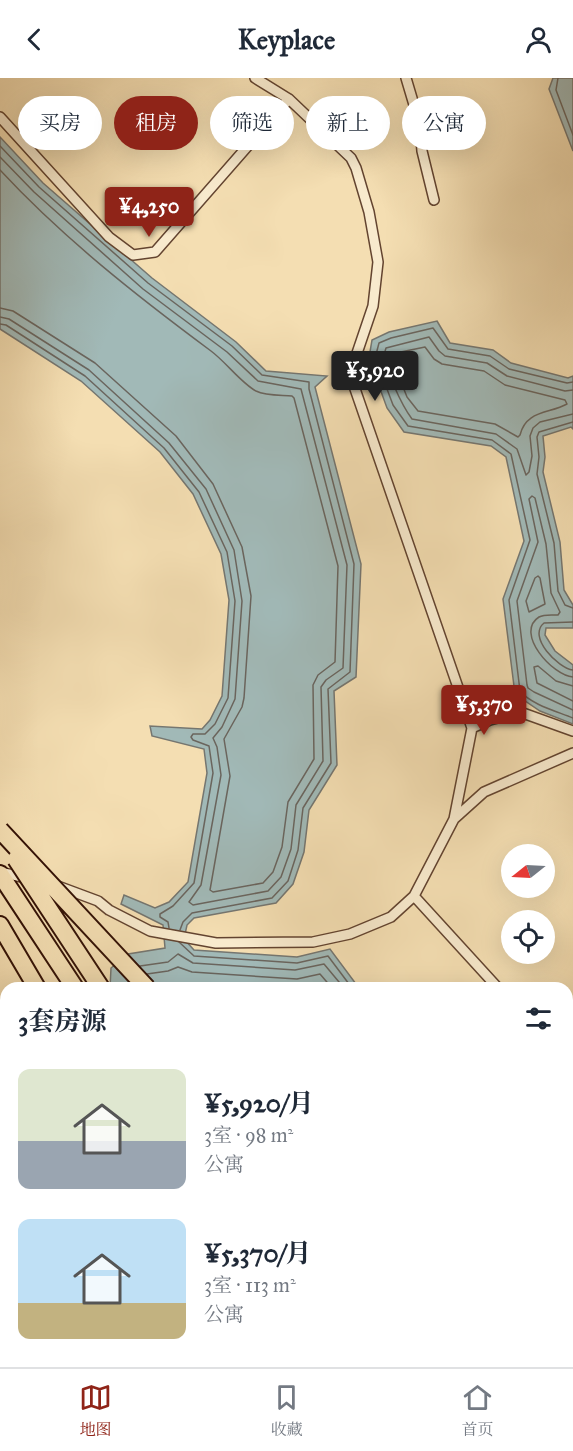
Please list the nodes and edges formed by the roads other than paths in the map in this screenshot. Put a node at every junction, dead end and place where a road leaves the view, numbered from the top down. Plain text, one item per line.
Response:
1 (255, 78) edge
2 (406, 78) edge
3 (284, 96) edge
4 (294, 104) edge
5 (0, 117) edge
6 (244, 150) edge
7 (434, 200) dead end
8 (472, 728) junction
9 (573, 731) edge
10 (573, 753) edge
11 (454, 819) junction
12 (0, 833) edge
13 (0, 873) edge
14 (414, 896) junction
15 (0, 925) edge
16 (10, 940) junction
17 (26, 982) edge
18 (34, 982) edge
19 (71, 982) edge
20 (97, 982) edge
21 (141, 982) edge
22 (493, 982) edge

1 - 3 street
2 - 7 street
4 - 8 street
5 - 6 street
8 - 9 street
8 - 11 street
10 - 11 street
11 - 14 street
12 - 20 highway, bridge
12 - 21 highway, bridge
13 - 14 street
13 - 19 highway
14 - 22 street
15 - 16 highway
16 - 17 highway
16 - 18 highway

